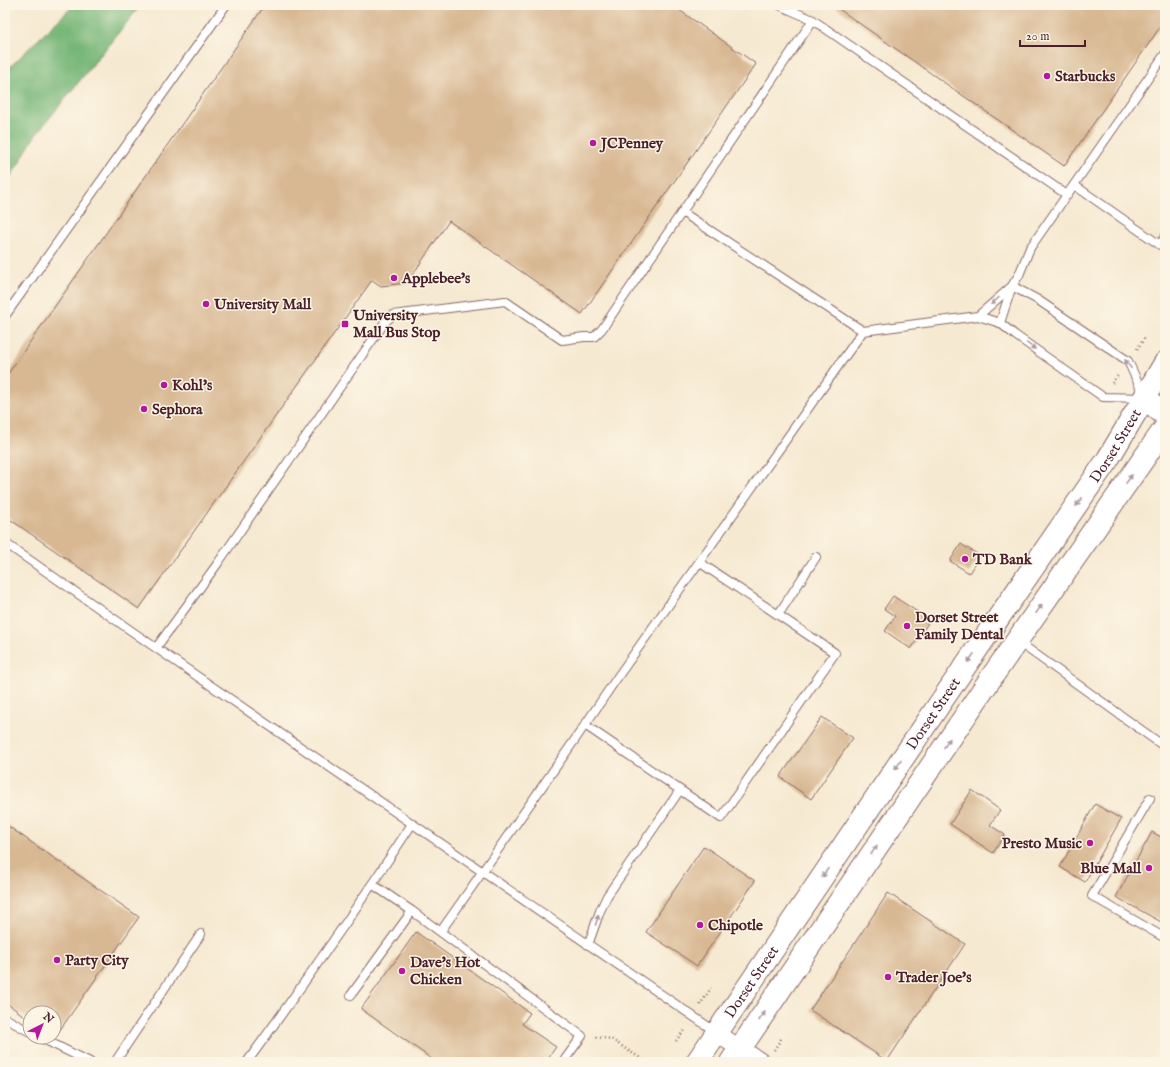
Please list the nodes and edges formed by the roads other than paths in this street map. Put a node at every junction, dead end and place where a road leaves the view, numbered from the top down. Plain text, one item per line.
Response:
1 (226, 5) edge
2 (779, 5) edge
3 (813, 20) junction
4 (1165, 54) edge
5 (1074, 186) junction
6 (1067, 195) junction
7 (682, 212) junction
8 (1165, 238) edge
9 (1012, 286) junction
10 (5, 316) edge
11 (978, 316) junction
12 (1000, 323) junction
13 (863, 331) junction
14 (1165, 363) edge
15 (1145, 398) junction
16 (1165, 415) edge
17 (1165, 428) edge
18 (5, 543) edge
19 (816, 557) dead end
20 (699, 562) junction
21 (778, 615) junction
22 (993, 626) junction
23 (1017, 641) junction
24 (156, 648) junction
25 (585, 725) junction
26 (1165, 747) edge
27 (680, 790) junction
28 (1150, 798) dead end
29 (412, 824) junction
30 (483, 872) junction
31 (372, 884) junction
32 (412, 911) junction
33 (441, 931) junction
34 (201, 934) dead end
35 (1165, 938) edge
36 (588, 945) junction
37 (351, 995) dead end
38 (5, 1018) edge
39 (22, 1028) edge
40 (716, 1033) junction
41 (55, 1045) edge
42 (736, 1055) edge
43 (90, 1062) edge
44 (114, 1062) edge
45 (247, 1062) edge
46 (563, 1062) edge
47 (697, 1062) edge
48 (761, 1062) edge

1 - 10 lane
2 - 3 lane
3 - 6 lane
3 - 7 lane
4 - 5 lane
5 - 6 lane
5 - 8 lane
6 - 9 lane
7 - 13 lane
7 - 24 lane
9 -> 11 lane
9 - 12 lane
15 -> 9 lane
11 - 12 lane
11 - 13 lane
12 -> 15 lane
13 - 20 lane
14 - 15 main road, Dorset Street
15 - 16 main road
15 -> 22 main road, Dorset Street
23 -> 17 main road, Dorset Street
18 - 24 lane
19 - 21 lane
20 - 21 lane
20 - 25 lane
21 - 27 lane
22 - 23 main road
22 -> 40 main road, Dorset Street
23 - 26 lane
42 -> 23 main road, Dorset Street
24 - 29 lane
25 - 27 lane
25 - 30 lane
36 -> 27 lane
28 - 35 lane
29 - 30 lane
29 - 31 lane
30 - 33 lane
30 - 36 lane
31 - 32 lane
31 - 45 lane
32 - 33 lane
32 - 37 lane
33 - 46 lane
34 - 44 lane
36 - 40 lane
38 - 39 lane
40 - 42 street
40 - 47 main road, Dorset Street
41 - 43 lane
42 - 48 street

